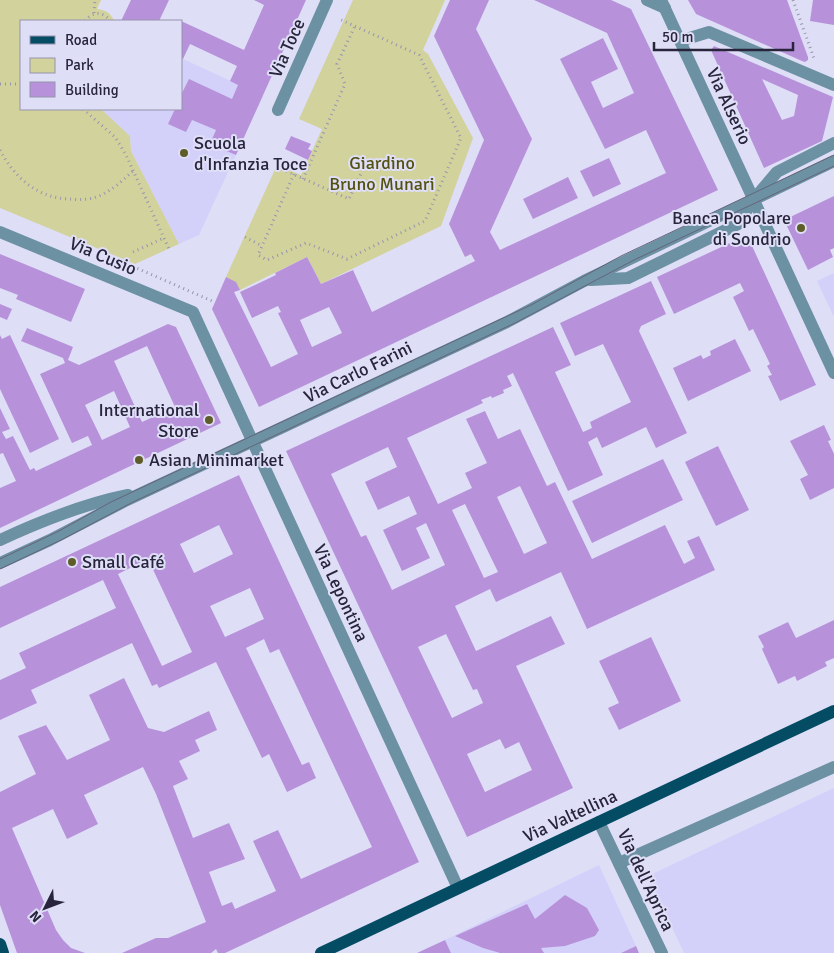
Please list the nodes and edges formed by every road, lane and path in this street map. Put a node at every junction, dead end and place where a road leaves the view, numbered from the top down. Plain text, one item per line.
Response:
1 (95, 0) edge
2 (327, 0) edge
3 (648, 0) edge
4 (793, 0) edge
5 (663, 4) edge
6 (94, 14) junction
7 (339, 19) dead end
8 (86, 20) edge
9 (109, 20) edge
10 (355, 26) junction
11 (680, 42) junction
12 (813, 67) dead end
13 (0, 84) edge
14 (20, 84) edge
15 (834, 85) edge
16 (84, 110) edge
17 (278, 110) dead end
18 (834, 143) edge
19 (0, 150) edge
20 (834, 161) edge
21 (277, 167) dead end
22 (364, 167) dead end
23 (134, 170) junction
24 (294, 174) junction
25 (303, 179) junction
26 (754, 199) junction
27 (0, 232) edge
28 (245, 237) dead end
29 (164, 238) junction
30 (262, 246) junction
31 (169, 248) dead end
32 (133, 252) dead end
33 (134, 267) dead end
34 (212, 301) dead end
35 (193, 312) joint
36 (834, 373) edge
37 (252, 442) junction
38 (145, 492) junction
39 (0, 540) edge
40 (0, 563) edge
41 (834, 712) edge
42 (834, 767) edge
43 (599, 822) junction
44 (619, 863) junction
45 (458, 888) junction
46 (0, 944) edge
47 (327, 952) edge
48 (3, 953) edge
49 (662, 953) edge

1 - 6 path
2 - 17 street, Via Toce
3 - 5 street
4 - 12 path
5 - 11 street, Via Alserio
6 - 8 path
6 - 9 path
7 - 10 path
10 - 25 path
10 - 30 path
11 - 15 street
11 - 26 street, Via Alserio
13 - 14 path
16 - 23 path
18 - 26 street
19 - 23 path
20 - 26 street, Via Carlo Farini
21 - 24 path
22 - 25 path
23 - 29 path
24 - 25 path
24 - 30 path
26 - 36 street, Via Alserio
26 - 37 street, Via Carlo Farini
27 - 35 street, Via Cusio
28 - 30 path
29 - 31 path
29 - 32 path
33 - 34 path
35 - 37 street, Via Lepontina
37 - 38 street, Via Carlo Farini
37 - 45 street, Via Lepontina
38 - 39 street, Via Carlo Farini
38 - 40 street, Via Carlo Farini
41 - 43 main road, Via Valtellina
42 - 44 street
43 - 44 street, Via dell'Aprica
43 - 45 main road, Via Valtellina
44 - 49 street, Via dell'Aprica
45 - 47 main road, Via Valtellina
46 - 48 main road

